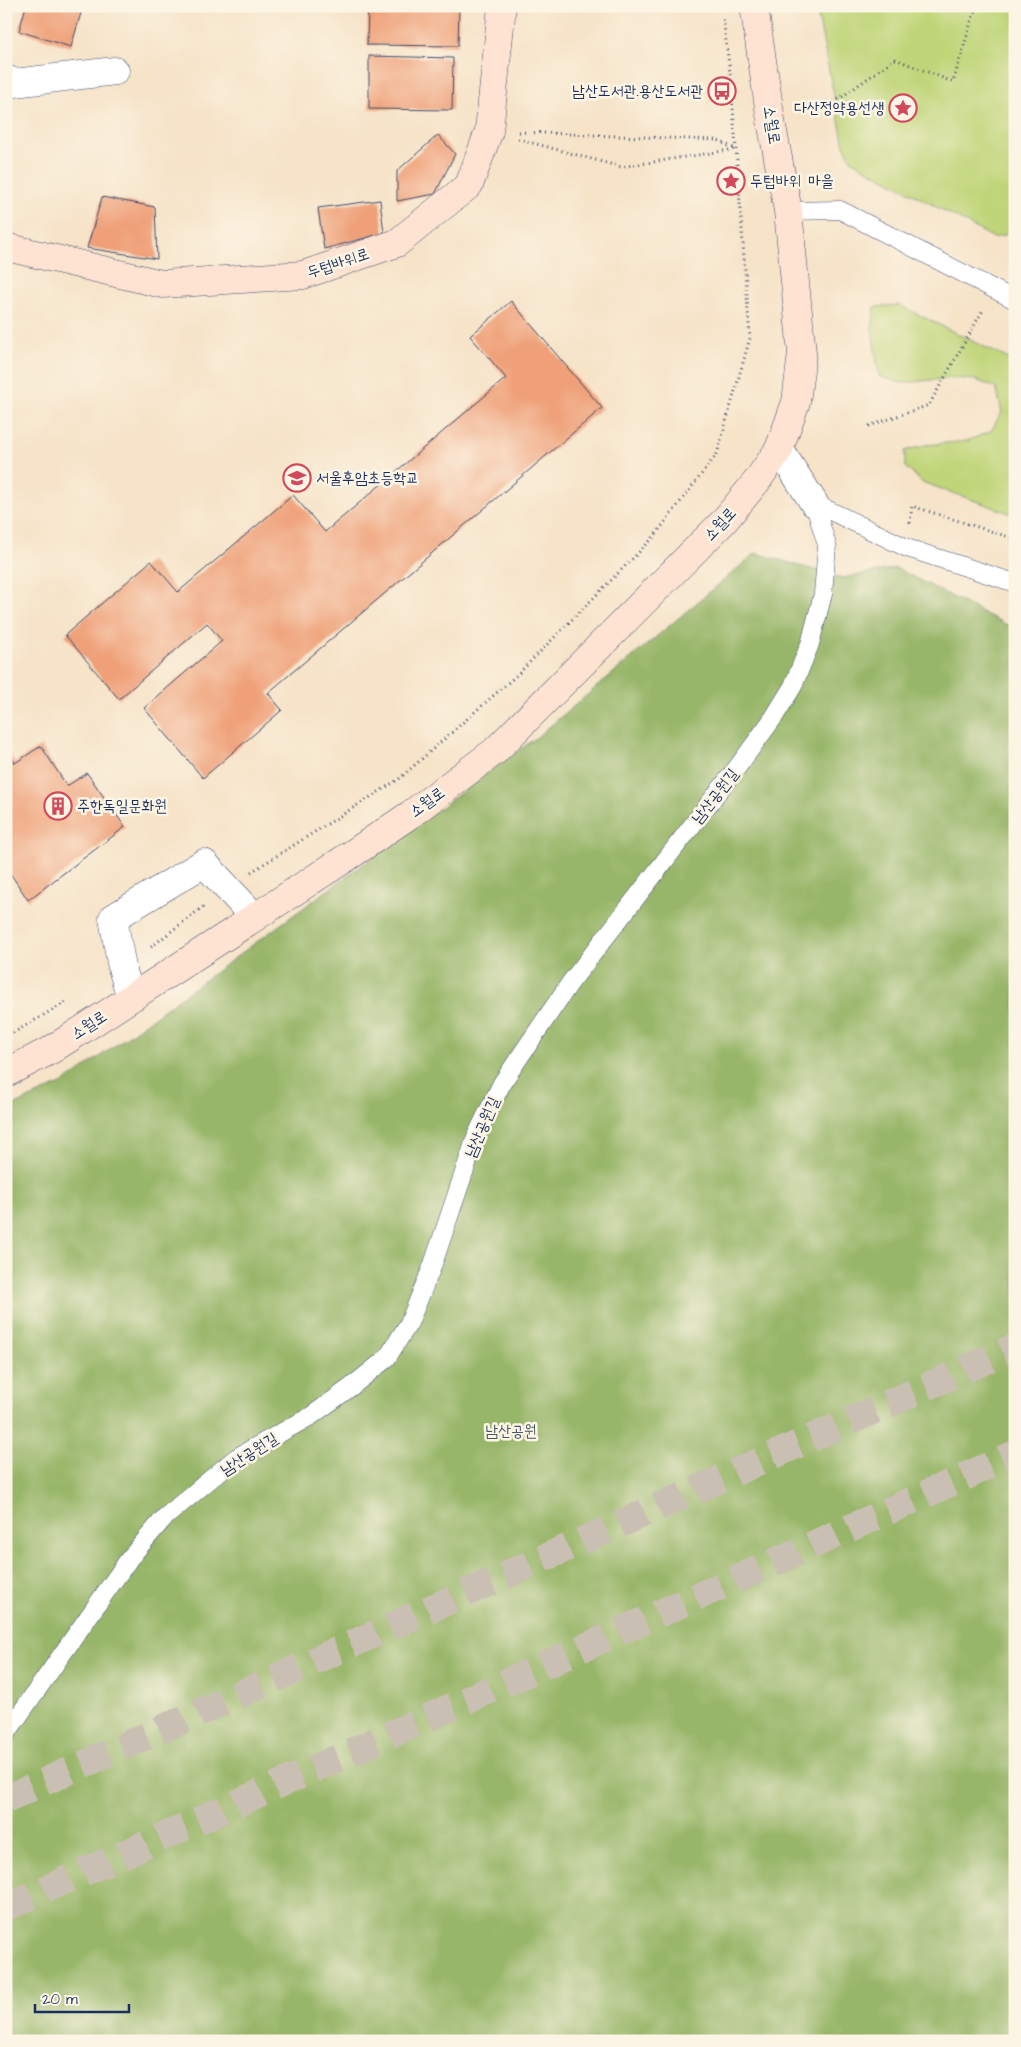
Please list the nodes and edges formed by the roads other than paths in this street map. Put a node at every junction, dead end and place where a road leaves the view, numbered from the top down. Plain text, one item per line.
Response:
1 (502, 6) edge
2 (754, 6) edge
3 (734, 11) edge
4 (115, 72) dead end
5 (6, 79) edge
6 (788, 211) junction
7 (6, 247) edge
8 (1015, 300) edge
9 (779, 450) junction
10 (814, 503) junction
11 (1015, 583) edge
12 (247, 909) junction
13 (125, 978) junction
14 (6, 1063) edge
15 (6, 1073) edge
16 (6, 1734) edge

1 - 7 main road, 두텁바위로
2 - 6 main road, 소월로
3 - 9 main road, 소월로
4 - 5 street
6 - 8 lane
6 - 9 main road, 소월로
9 - 10 street, 남산공원길
9 - 12 main road, 소월로
9 - 15 main road, 소월로
10 - 11 lane
10 - 16 lane, 남산공원길
12 - 13 main road, 소월로
12 - 13 street
13 - 14 main road, 소월로

